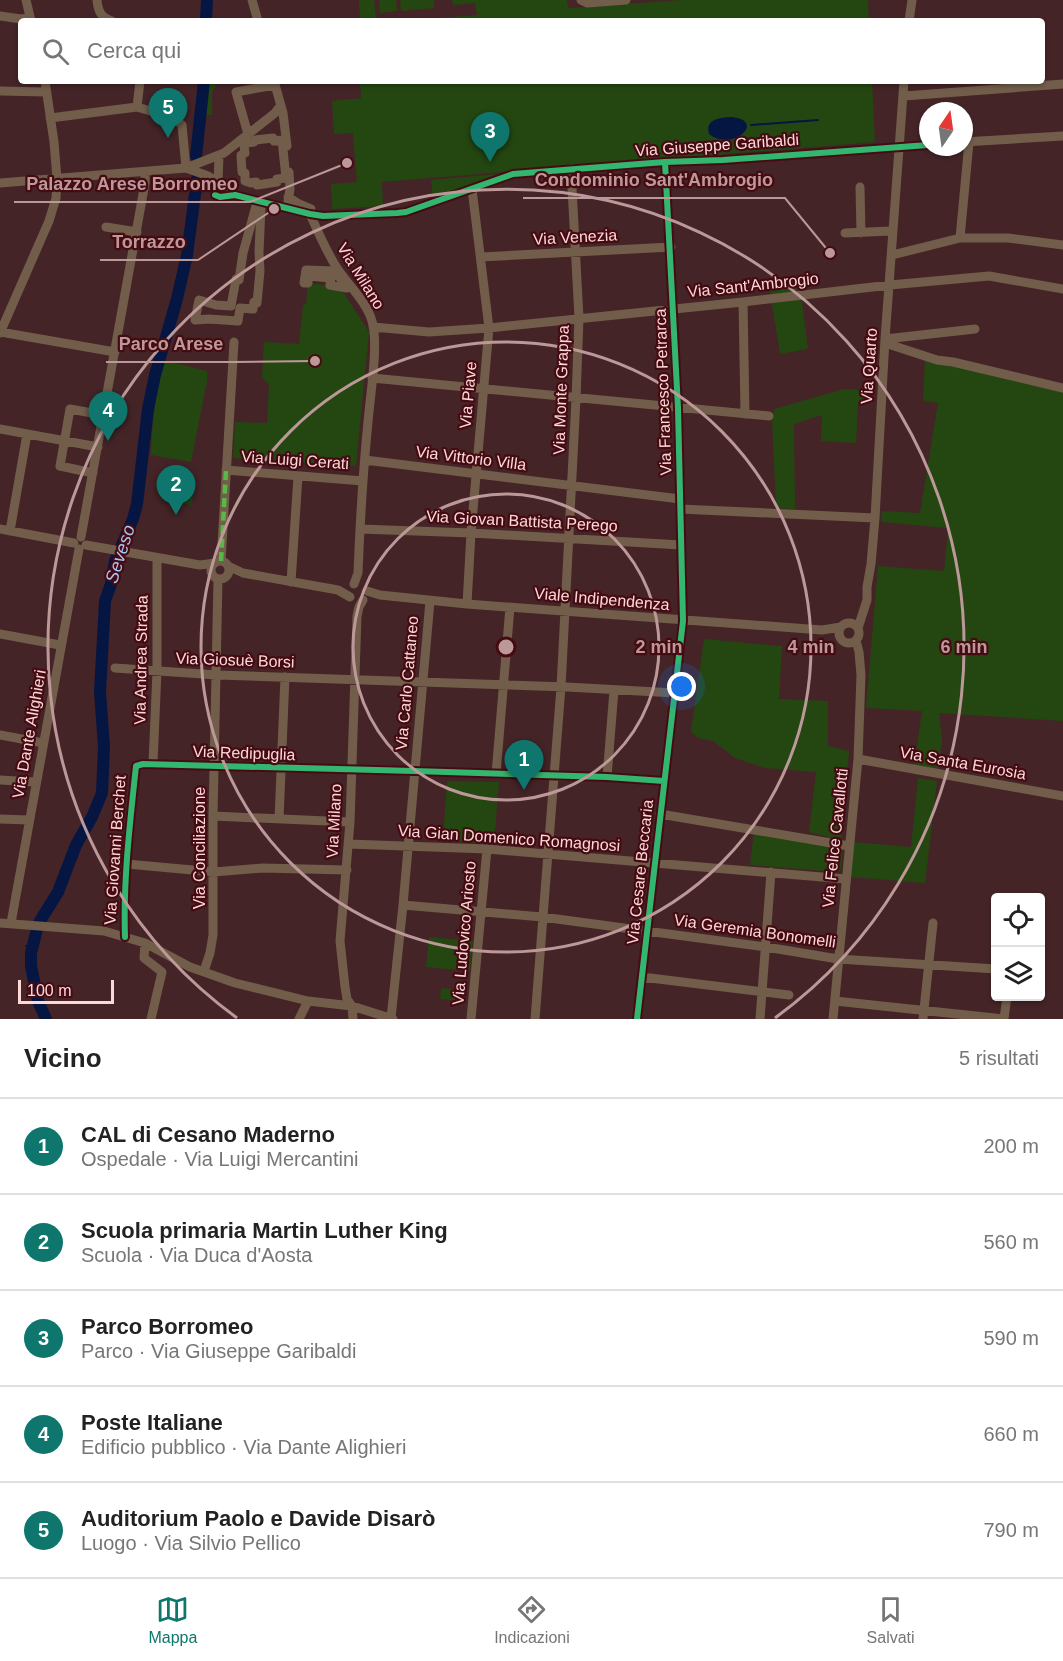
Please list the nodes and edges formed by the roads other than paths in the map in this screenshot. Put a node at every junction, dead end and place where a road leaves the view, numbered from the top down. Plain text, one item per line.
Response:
1 (26, 0) edge
2 (97, 0) edge
3 (252, 0) edge
4 (258, 0) edge
5 (581, 0) edge
6 (627, 0) edge
7 (912, 0) edge
8 (0, 16) edge
9 (18, 18) edge
10 (30, 18) edge
11 (104, 18) edge
12 (258, 18) edge
13 (259, 18) edge
14 (909, 18) edge
15 (45, 84) edge
16 (140, 84) edge
17 (270, 84) edge
18 (274, 84) edge
19 (904, 84) edge
20 (1063, 84) edge
21 (0, 91) edge
22 (46, 92) junction
23 (904, 96) junction
24 (137, 107) junction
25 (279, 111) junction
26 (50, 118) junction
27 (248, 134) junction
28 (1063, 136) edge
29 (973, 142) edge
30 (919, 145) edge
31 (900, 146) junction
32 (219, 156) junction
33 (965, 156) edge
34 (665, 162) junction
35 (186, 168) junction
36 (571, 169) junction
37 (144, 172) junction
38 (286, 178) joint
39 (57, 179) junction
40 (218, 182) junction
41 (0, 183) edge
42 (860, 187) dead end
43 (472, 189) junction
44 (215, 195) dead end
45 (235, 195) junction
46 (288, 197) junction
47 (256, 206) joint
48 (287, 208) junction
49 (310, 214) junction
50 (334, 214) junction
51 (106, 227) dead end
52 (891, 231) dead end
53 (136, 232) junction
54 (845, 233) dead end
55 (861, 233) junction
56 (960, 238) junction
57 (1063, 245) edge
58 (671, 247) junction
59 (575, 252) junction
60 (892, 255) junction
61 (481, 257) junction
62 (306, 273) joint
63 (890, 285) junction
64 (1063, 289) edge
65 (743, 302) junction
66 (674, 309) junction
67 (579, 318) junction
68 (373, 327) junction
69 (489, 328) junction
70 (975, 329) dead end
71 (0, 332) edge
72 (885, 341) junction
73 (234, 342) dead end
74 (115, 352) junction
75 (372, 378) junction
76 (484, 388) junction
77 (1063, 388) edge
78 (576, 399) junction
79 (678, 408) junction
80 (745, 414) junction
81 (103, 415) junction
82 (769, 416) dead end
83 (0, 429) edge
84 (27, 434) junction
85 (64, 441) junction
86 (98, 447) junction
87 (365, 460) junction
88 (226, 470) junction
89 (93, 472) junction
90 (477, 474) junction
91 (298, 476) junction
92 (363, 481) junction
93 (572, 486) junction
94 (680, 504) junction
95 (875, 518) junction
96 (360, 529) junction
97 (5, 530) edge
98 (471, 533) junction
99 (569, 539) junction
100 (80, 544) junction
101 (681, 545) junction
102 (157, 558) junction
103 (221, 563) junction
104 (200, 566) junction
105 (243, 573) junction
106 (219, 577) junction
107 (291, 582) junction
108 (359, 592) junction
109 (430, 601) junction
110 (467, 604) junction
111 (510, 607) junction
112 (566, 612) junction
113 (683, 621) junction
114 (849, 633) junction
115 (0, 634) edge
116 (60, 645) junction
117 (115, 668) dead end
118 (157, 671) junction
119 (217, 675) junction
120 (285, 677) junction
121 (355, 679) junction
122 (422, 681) junction
123 (502, 685) junction
124 (561, 687) junction
125 (614, 690) junction
126 (675, 693) junction
127 (0, 735) edge
128 (43, 743) junction
129 (858, 759) junction
130 (153, 763) junction
131 (136, 766) joint
132 (214, 766) junction
133 (281, 767) junction
134 (351, 769) junction
135 (414, 771) junction
136 (496, 774) junction
137 (553, 776) junction
138 (607, 777) junction
139 (0, 780) edge
140 (664, 781) junction
141 (35, 782) junction
142 (1063, 796) edge
143 (660, 814) junction
144 (213, 816) junction
145 (0, 819) edge
146 (279, 819) junction
147 (29, 820) junction
148 (350, 822) junction
149 (348, 844) junction
150 (407, 846) junction
151 (849, 846) junction
152 (487, 849) junction
153 (548, 854) junction
154 (656, 863) junction
155 (127, 864) junction
156 (346, 870) junction
157 (214, 872) junction
158 (771, 872) junction
159 (846, 879) junction
160 (403, 905) junction
161 (481, 911) junction
162 (543, 916) junction
163 (933, 922) dead end
164 (0, 923) edge
165 (11, 923) junction
166 (648, 931) junction
167 (125, 937) junction
168 (145, 943) junction
169 (766, 947) junction
170 (838, 959) junction
171 (929, 965) junction
172 (991, 969) edge
173 (204, 971) junction
174 (642, 977) junction
175 (762, 992) junction
176 (789, 995) dead end
177 (308, 1001) junction
178 (835, 1001) junction
179 (1006, 1001) edge
180 (352, 1006) junction
181 (923, 1015) edge
182 (151, 1019) edge
183 (299, 1019) edge
184 (353, 1019) edge
185 (392, 1019) edge
186 (471, 1019) edge
187 (535, 1019) edge
188 (638, 1019) edge
189 (759, 1019) edge
190 (833, 1019) edge
191 (1004, 1019) edge

1 - 10 street
2 - 11 street
3 - 12 street
4 - 13 street
5 - 6 street
7 - 14 street
8 - 9 street
15 - 22 street
16 - 24 street
17 - 27 street
18 - 25 street
19 - 23 street, Via Quarto
20 - 23 street
21 - 22 street
22 - 26 street
23 - 31 street, Via Quarto
24 - 26 street
24 - 35 street
25 - 27 street
25 - 46 street
26 - 39 street
27 - 32 street
28 - 29 street
30 - 31 street, Via Giuseppe Garibaldi
31 - 34 street, Via Giuseppe Garibaldi
31 - 60 street, Via Quarto
32 - 35 street
32 - 40 street
33 - 56 street
34 - 36 street, Via Giuseppe Garibaldi
34 - 58 street, Via Francesco Petrarca
35 - 37 street
35 - 40 street
36 - 43 street, Via Giuseppe Garibaldi
36 - 59 street, Via Monte Grappa
37 - 39 street
37 - 53 street, Via Dante Alighieri
38 - 38 street
39 - 41 street
39 - 71 street
40 - 45 street
42 - 55 street
43 - 50 street, Via Giuseppe Garibaldi
43 - 61 street, Via Piave
44 - 45 street
45 - 48 street, Via Giuseppe Garibaldi
46 - 48 street
46 - 50 street, Via Giuseppe Garibaldi
47 - 47 street
48 - 49 street, Via Giuseppe Garibaldi
49 - 50 street, Via Giuseppe Garibaldi
49 - 68 street, Via Milano
51 - 53 street
52 - 55 street
53 - 74 street, Via Dante Alighieri
54 - 55 street
56 - 57 street
56 - 60 street
58 - 59 street, Via Venezia
58 - 66 street, Via Francesco Petrarca
59 - 61 street, Via Venezia
59 - 67 street, Via Monte Grappa
60 - 63 street, Via Quarto
61 - 69 street, Via Piave
62 - 62 street
63 - 64 street, Via Sant'Ambrogio
63 - 65 street, Via Sant'Ambrogio
63 - 72 street, Via Quarto
65 - 66 street, Via Sant'Ambrogio
65 - 80 street
66 - 67 street, Via Sant'Ambrogio
66 - 79 street, Via Francesco Petrarca
67 - 69 street, Via Sant'Ambrogio
67 - 78 street, Via Monte Grappa
68 - 69 street, Via Sant'Ambrogio
68 - 75 street, Via Milano
69 - 76 street, Via Piave
70 - 72 street
71 - 74 street
72 - 77 street
72 - 95 street, Via Quarto
73 - 88 street
74 - 81 street, Via Dante Alighieri
75 - 76 street
75 - 87 street, Via Milano
76 - 78 street
76 - 90 street, Via Piave
78 - 79 street
78 - 93 street, Via Monte Grappa
79 - 80 street
79 - 94 street, Via Francesco Petrarca
80 - 82 street
81 - 85 street
81 - 86 street, Via Dante Alighieri
83 - 84 street
84 - 85 street
84 - 97 street
85 - 86 street
85 - 89 street
86 - 89 street, Via Dante Alighieri
87 - 90 street, Via Vittorio Villa
87 - 92 street, Via Milano
88 - 91 street, Via Luigi Cerati
88 - 103 street
89 - 100 street, Via Dante Alighieri
90 - 93 street, Via Vittorio Villa
90 - 98 street, Via Piave
91 - 92 street, Via Luigi Cerati
91 - 107 street
92 - 96 street, Via Milano
93 - 94 street, Via Vittorio Villa
93 - 99 street, Via Monte Grappa
94 - 95 street, Via Vittorio Villa
94 - 101 street, Via Francesco Petrarca
95 - 114 street, Via Quarto
96 - 98 street, Via Giovan Battista Perego
96 - 108 street, Via Milano
97 - 100 street
98 - 99 street, Via Giovan Battista Perego
98 - 110 street, Via Piave
99 - 101 street, Via Giovan Battista Perego
99 - 112 street, Via Monte Grappa
100 - 102 street
100 - 116 street, Via Dante Alighieri
101 - 113 street, Via Francesco Petrarca
102 - 104 street
102 - 118 street, Via Andrea Strada
103 - 104 street
103 - 105 street
103 - 106 street
103 - 106 street
104 - 106 street
105 - 106 street
105 - 107 street
106 - 119 street, Via Conciliazione
107 - 108 street
108 - 109 street, Viale Indipendenza
108 - 121 street, Via Milano
109 - 110 street, Viale Indipendenza
109 - 122 street, Via Carlo Cattaneo
110 - 111 street, Viale Indipendenza
111 - 112 street, Viale Indipendenza
111 - 123 street
112 - 113 street, Viale Indipendenza
112 - 124 street, Via Monte Grappa
113 - 114 street, Viale Indipendenza
113 - 126 street, Via Cesare Beccaria
114 - 129 street, Via Felice Cavallotti
115 - 116 street
116 - 128 street, Via Dante Alighieri
117 - 118 street, Via Giosuè Borsi
118 - 119 street, Via Giosuè Borsi
118 - 130 street, Via Andrea Strada
119 - 120 street, Via Giosuè Borsi
119 - 132 street, Via Conciliazione
120 - 121 street, Via Giosuè Borsi
120 - 133 street
121 - 122 street, Via Giosuè Borsi
121 - 134 street, Via Milano
122 - 123 street, Via Giosuè Borsi
122 - 135 street, Via Carlo Cattaneo
123 - 124 street, Via Giosuè Borsi
123 - 136 street
124 - 125 street, Via Giosuè Borsi
124 - 137 street, Via Monte Grappa
125 - 126 street, Via Giosuè Borsi
125 - 138 street
126 - 140 street, Via Cesare Beccaria
127 - 128 street
128 - 141 street, Via Dante Alighieri
129 - 142 street, Via Santa Eurosia
129 - 151 street, Via Felice Cavallotti
130 - 131 street, Via Redipuglia
130 - 132 street, Via Redipuglia
131 - 155 street, Via Giovanni Berchet
132 - 133 street, Via Redipuglia
132 - 144 street, Via Conciliazione
133 - 134 street, Via Redipuglia
133 - 146 street
134 - 135 street, Via Redipuglia
134 - 148 street, Via Milano
135 - 136 street, Via Redipuglia
135 - 150 street, Via Carlo Cattaneo
136 - 137 street, Via Redipuglia
137 - 138 street, Via Redipuglia
137 - 153 street, Via Monte Grappa
138 - 140 street, Via Redipuglia
139 - 141 street
140 - 143 street, Via Cesare Beccaria
141 - 147 street, Via Dante Alighieri
143 - 151 street
143 - 154 street, Via Cesare Beccaria
144 - 146 street
144 - 157 street, Via Conciliazione
145 - 147 street
146 - 148 street
147 - 165 street, Via Dante Alighieri
148 - 149 street, Via Milano
149 - 150 street, Via Gian Domenico Romagnosi
149 - 156 street, Via Milano
150 - 152 street, Via Gian Domenico Romagnosi
150 - 160 street, Via Carlo Cattaneo
151 - 159 street, Via Felice Cavallotti
152 - 153 street, Via Gian Domenico Romagnosi
152 - 161 street, Via Ludovico Ariosto
153 - 154 street, Via Gian Domenico Romagnosi
153 - 162 street, Via Monte Grappa
154 - 158 street, Via Gian Domenico Romagnosi
154 - 166 street, Via Cesare Beccaria
155 - 157 street
155 - 167 street, Via Giovanni Berchet
156 - 157 street
156 - 180 street, Via Milano
157 - 173 street, Via Conciliazione
158 - 159 street, Via Gian Domenico Romagnosi
158 - 169 street
159 - 170 street, Via Felice Cavallotti
160 - 161 street, Via Geremia Bonomelli
160 - 185 street, Via Carlo Cattaneo
161 - 162 street, Via Geremia Bonomelli
161 - 186 street, Via Ludovico Ariosto
162 - 166 street, Via Geremia Bonomelli
162 - 187 street, Via Monte Grappa
163 - 171 street
164 - 165 street
165 - 167 street
166 - 169 street, Via Geremia Bonomelli
166 - 174 street, Via Cesare Beccaria
167 - 168 street
168 - 173 street
168 - 182 street
169 - 170 street, Via Geremia Bonomelli
169 - 175 street
170 - 171 street, Via Geremia Bonomelli
170 - 178 street, Via Felice Cavallotti
171 - 172 street, Via Geremia Bonomelli
171 - 181 street
173 - 177 street
174 - 175 street
174 - 188 street, Via Cesare Beccaria
175 - 176 street
175 - 189 street
177 - 180 street
177 - 183 street
178 - 181 street
178 - 190 street, Via Felice Cavallotti
179 - 191 street
180 - 184 street, Via Milano
180 - 185 street
181 - 191 street

